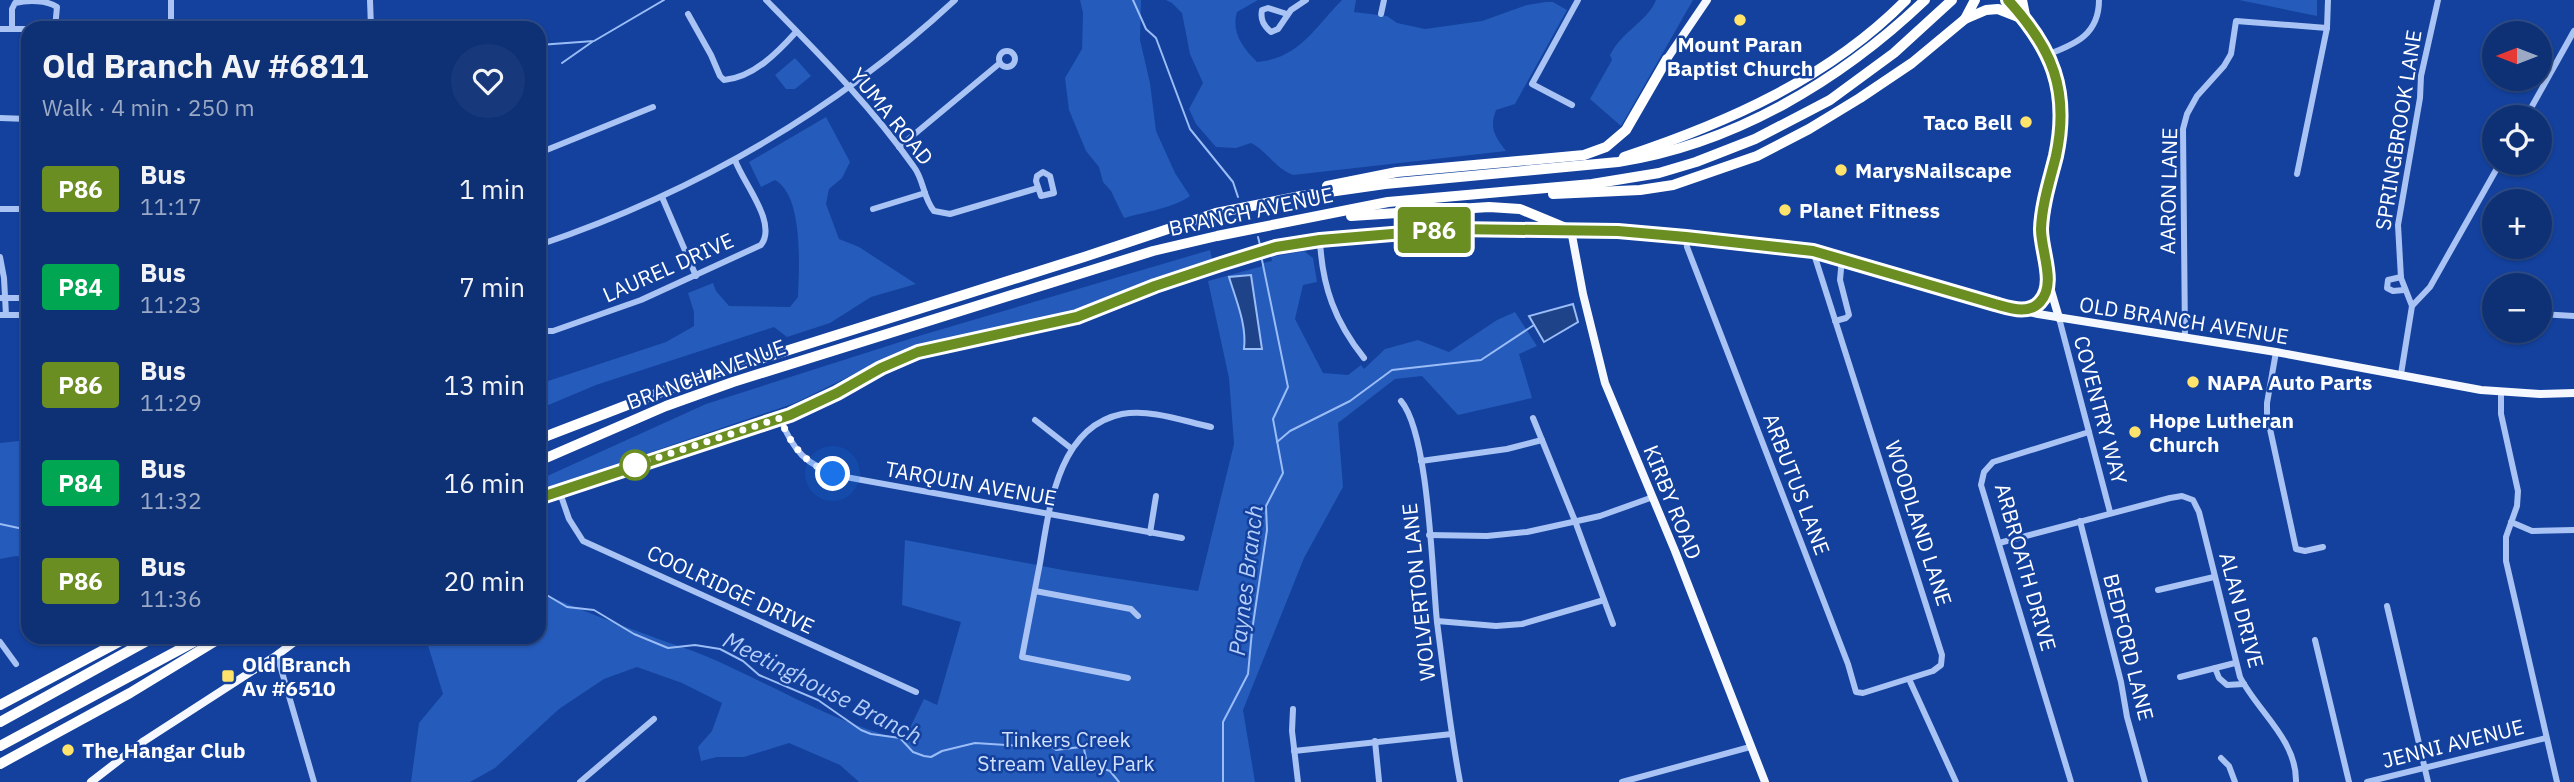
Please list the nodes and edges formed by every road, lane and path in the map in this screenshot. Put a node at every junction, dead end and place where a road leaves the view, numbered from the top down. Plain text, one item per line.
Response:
1 (171, 0) edge
2 (370, 0) edge
3 (766, 0) edge
4 (955, 0) edge
5 (1306, 0) edge
6 (1384, 0) edge
7 (1578, 0) edge
8 (1707, 0) edge
9 (1906, 0) edge
10 (1925, 0) edge
11 (1952, 0) edge
12 (1975, 0) edge
13 (2008, 0) edge
14 (2022, 0) edge
15 (2099, 0) edge
16 (2328, 0) edge
17 (2438, 0) edge
18 (688, 14) dead end
19 (1287, 14) junction
20 (1381, 14) dead end
21 (1965, 19) junction
22 (2026, 20) junction
23 (56, 21) edge
24 (171, 21) edge
25 (371, 21) edge
26 (2326, 28) junction
27 (0, 29) edge
28 (12, 29) junction
29 (21, 29) edge
30 (2574, 31) edge
31 (796, 32) junction
32 (2049, 54) junction
33 (1667, 59) joint
34 (1000, 64) dead end
35 (849, 88) junction
36 (1572, 105) dead end
37 (2533, 105) edge
38 (653, 107) dead end
39 (0, 118) edge
40 (21, 119) edge
41 (899, 148) junction
42 (546, 150) edge
43 (735, 160) junction
44 (1598, 165) junction
45 (2297, 174) dead end
46 (2493, 175) edge
47 (1038, 188) dead end
48 (925, 193) junction
49 (1498, 193) junction
50 (662, 197) junction
51 (1248, 206) junction
52 (0, 209) edge
53 (21, 209) edge
54 (873, 209) dead end
55 (1305, 219) junction
56 (1571, 230) junction
57 (1686, 237) junction
58 (1320, 240) junction
59 (546, 242) edge
60 (1813, 251) junction
61 (0, 257) edge
62 (1842, 258) junction
63 (696, 276) junction
64 (2401, 277) junction
65 (2049, 280) junction
66 (2404, 290) junction
67 (3, 298) edge
68 (21, 298) edge
69 (2412, 306) junction
70 (2018, 310) junction
71 (21, 314) edge
72 (3, 315) edge
73 (2552, 315) edge
74 (2574, 316) edge
75 (2059, 318) junction
76 (1835, 321) junction
77 (546, 331) edge
78 (2185, 338) junction
79 (2276, 352) junction
80 (1364, 358) dead end
81 (2401, 374) junction
82 (2501, 392) junction
83 (2574, 393) edge
84 (1401, 401) dead end
85 (780, 418) junction
86 (1533, 418) dead end
87 (1035, 420) dead end
88 (1211, 428) dead end
89 (2089, 432) junction
90 (546, 436) edge
91 (1542, 440) junction
92 (1072, 449) junction
93 (546, 458) edge
94 (1421, 461) junction
95 (559, 491) junction
96 (546, 496) edge
97 (1156, 496) dead end
98 (1653, 497) junction
99 (2109, 512) junction
100 (1048, 515) junction
101 (1575, 521) junction
102 (2080, 521) junction
103 (2511, 522) junction
104 (2574, 530) edge
105 (1150, 533) junction
106 (1429, 535) junction
107 (1182, 538) dead end
108 (1999, 543) junction
109 (2323, 547) dead end
110 (2214, 577) junction
111 (2158, 590) dead end
112 (1035, 591) junction
113 (1604, 600) junction
114 (2387, 606) dead end
115 (1138, 616) dead end
116 (1437, 621) junction
117 (1613, 624) dead end
118 (2315, 640) dead end
119 (0, 642) edge
120 (115, 644) edge
121 (141, 644) edge
122 (190, 644) edge
123 (210, 644) edge
124 (292, 644) edge
125 (277, 655) junction
126 (2235, 663) junction
127 (16, 664) dead end
128 (2215, 668) junction
129 (2180, 677) dead end
130 (1128, 678) dead end
131 (1909, 679) junction
132 (2244, 684) junction
133 (916, 692) dead end
134 (0, 705) edge
135 (1293, 709) dead end
136 (654, 719) dead end
137 (0, 722) edge
138 (1452, 734) junction
139 (2546, 738) junction
140 (1375, 741) junction
141 (0, 746) edge
142 (1750, 747) junction
143 (1294, 751) junction
144 (2221, 758) dead end
145 (0, 764) edge
146 (2425, 769) junction
147 (1379, 781) edge
148 (91, 782) edge
149 (314, 782) edge
150 (580, 782) edge
151 (1298, 782) edge
152 (1460, 782) edge
153 (1622, 782) edge
154 (1765, 782) edge
155 (1956, 782) edge
156 (2071, 782) edge
157 (2145, 782) edge
158 (2235, 782) edge
159 (2296, 782) edge
160 (2349, 782) edge
161 (2368, 782) edge
162 (2428, 782) edge
163 (2557, 782) edge

1 - 24 street
2 - 25 street
3 - 31 street, YUMA ROAD
4 - 35 street
5 - 19 street
6 - 20 street
7 - 36 street
8 - 33 main road
9 - 44 highway
10 - 44 highway, BRANCH AVENUE
11 - 49 highway, BRANCH AVENUE
12 - 21 highway
13 - 22 main road, COVENTRY WAY
14 - 22 highway
15 - 32 street
16 - 26 street
17 - 64 street, SPRINGBROOK LANE
18 - 31 street
19 - 19 street
21 - 22 highway
21 - 49 highway
22 - 32 main road, COVENTRY WAY
23 - 28 street
26 - 45 street
26 - 78 street, AARON LANE
27 - 28 street
28 - 29 street
30 - 37 street
31 - 35 street, YUMA ROAD
32 - 65 main road, COVENTRY WAY
33 - 51 highway
34 - 41 street
35 - 41 street, YUMA ROAD
35 - 43 street
38 - 42 street
39 - 40 street
41 - 48 street, YUMA ROAD
43 - 50 street
43 - 63 street, LAUREL DRIVE
44 - 51 highway, BRANCH AVENUE
46 - 69 street
47 - 48 street, YUMA ROAD
48 - 54 street
49 - 55 highway, BRANCH AVENUE
50 - 59 street
50 - 63 street
51 - 90 highway, BRANCH AVENUE
52 - 53 street
55 - 56 highway
55 - 93 highway, BRANCH AVENUE
56 - 57 main road, OLD BRANCH AVENUE
56 - 58 main road, OLD BRANCH AVENUE
56 - 98 main road, KIRBY ROAD
57 - 60 main road, OLD BRANCH AVENUE
57 - 131 street, ARBUTUS LANE
58 - 80 street
58 - 85 main road, OLD BRANCH AVENUE
60 - 62 main road, OLD BRANCH AVENUE
60 - 76 street, WOODLAND LANE
61 - 67 street
62 - 70 main road, OLD BRANCH AVENUE
62 - 76 street
63 - 77 street, LAUREL DRIVE
64 - 66 street, SPRINGBROOK LANE
64 - 66 street
65 - 70 main road
65 - 75 main road, COVENTRY WAY
66 - 69 street, SPRINGBROOK LANE
67 - 68 street
67 - 72 street
69 - 81 street
70 - 75 main road, OLD BRANCH AVENUE
71 - 72 street
73 - 74 street
75 - 78 main road, OLD BRANCH AVENUE
75 - 89 street, COVENTRY WAY
76 - 131 street, WOODLAND LANE
78 - 79 main road, OLD BRANCH AVENUE
79 - 81 main road, OLD BRANCH AVENUE
79 - 109 street
81 - 82 main road, OLD BRANCH AVENUE
82 - 83 main road, OLD BRANCH AVENUE
82 - 103 street
84 - 94 street, WOLVERTON LANE
85 - 95 main road, OLD BRANCH AVENUE
85 - 100 street, TARQUIN AVENUE
86 - 91 street
87 - 92 street
88 - 92 street
89 - 99 street, COVENTRY WAY
89 - 108 street, ARBROATH DRIVE
91 - 94 street
91 - 101 street
92 - 100 street
94 - 106 street, WOLVERTON LANE
95 - 96 main road, OLD BRANCH AVENUE
95 - 133 street, COOLRIDGE DRIVE
97 - 105 street
98 - 101 street
98 - 142 main road, KIRBY ROAD
99 - 102 street
99 - 110 street, ALAN DRIVE
100 - 105 street, TARQUIN AVENUE
100 - 112 street
101 - 106 street
101 - 113 street
102 - 108 street
102 - 157 street, BEDFORD LANE
103 - 104 street
103 - 139 street
105 - 107 street, TARQUIN AVENUE
106 - 116 street, WOLVERTON LANE
108 - 156 street, ARBROATH DRIVE
110 - 111 street
110 - 126 street, ALAN DRIVE
112 - 115 street
112 - 130 street
113 - 116 street
113 - 117 street
114 - 146 street
116 - 138 street, WOLVERTON LANE
118 - 160 street
119 - 127 street
120 - 134 highway
121 - 137 highway
122 - 141 highway
123 - 145 highway
124 - 125 main road
125 - 148 main road
125 - 149 street
126 - 128 street
126 - 132 street, ALAN DRIVE
128 - 129 street
128 - 132 street
131 - 155 street
132 - 159 street, ALAN DRIVE
135 - 143 street
136 - 150 street
138 - 140 street
138 - 152 street, WOLVERTON LANE
139 - 146 street, JENNI AVENUE
139 - 163 street
140 - 143 street
140 - 147 street
142 - 153 street
142 - 154 main road, KIRBY ROAD
143 - 151 street
144 - 158 street
146 - 161 street, JENNI AVENUE
146 - 162 street

